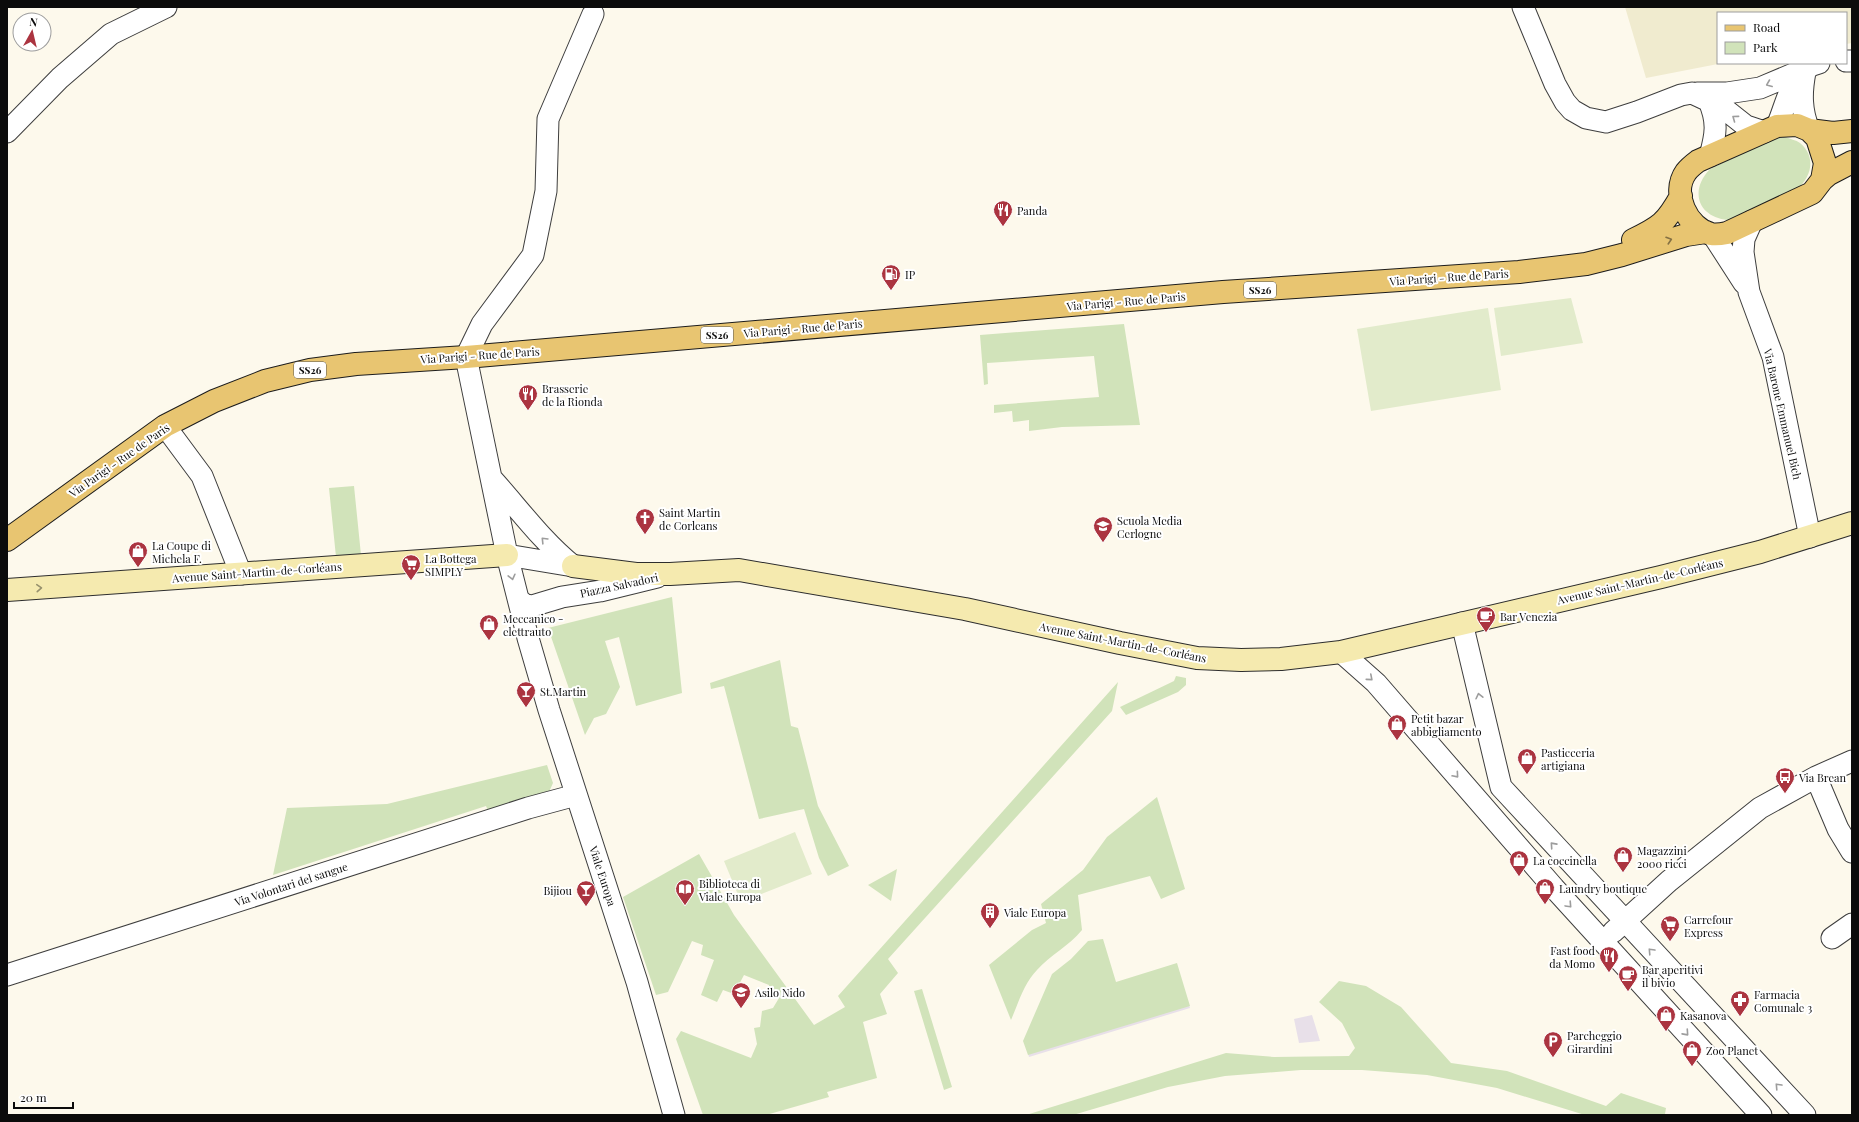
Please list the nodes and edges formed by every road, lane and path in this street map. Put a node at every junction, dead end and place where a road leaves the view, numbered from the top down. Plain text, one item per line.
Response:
1 (166, 7) edge
2 (1523, 7) edge
3 (593, 14) dead end
4 (1812, 66) edge
5 (1701, 97) junction
6 (1770, 129) junction
7 (1809, 130) junction
8 (1852, 131) edge
9 (7, 132) edge
10 (1710, 156) junction
11 (1852, 162) edge
12 (1822, 180) junction
13 (1681, 196) junction
14 (1752, 221) junction
15 (1709, 233) junction
16 (1550, 267) junction
17 (1749, 292) junction
18 (466, 357) junction
19 (165, 426) junction
20 (491, 478) junction
21 (1852, 523) edge
22 (1810, 537) junction
23 (7, 540) edge
24 (507, 555) junction
25 (573, 566) junction
26 (240, 574) junction
27 (670, 574) junction
28 (7, 590) edge
29 (518, 600) junction
30 (543, 604) junction
31 (1462, 623) junction
32 (528, 638) junction
33 (1341, 652) junction
34 (1852, 761) edge
35 (1816, 777) junction
36 (576, 795) junction
37 (1852, 852) edge
38 (1623, 922) junction
39 (1852, 924) edge
40 (1832, 938) dead end
41 (1603, 942) junction
42 (7, 975) edge
43 (674, 1115) edge
44 (1761, 1115) edge
45 (1805, 1115) edge

1 - 9 street
2 - 5 street
3 - 18 street
4 -> 5 street
4 - 6 street
4 - 7 street
6 -> 5 street
5 - 10 street
6 - 7 main road, Via Parigi - Rue de Paris
6 - 10 main road, Via Parigi - Rue de Paris
7 - 8 main road, Via Parigi - Rue de Paris
7 - 12 main road
10 - 13 main road, Via Parigi - Rue de Paris
11 - 12 main road, Via Parigi - Rue de Paris
12 - 14 main road, Via Parigi - Rue de Paris
13 - 15 main road, Via Parigi - Rue de Paris
13 - 16 main road, Via Parigi - Rue de Paris
14 - 15 main road, Via Parigi - Rue de Paris
14 - 17 street, Via Barone Emmanuel Bich
16 -> 15 main road, Via Parigi - Rue de Paris
15 - 17 street, Via Barone Emmanuel Bich
16 - 18 main road, Via Parigi - Rue de Paris / SS26
17 - 22 street, Via Barone Emmanuel Bich
18 - 19 main road, Via Parigi - Rue de Paris / SS26
18 - 20 street
19 - 23 main road, Via Parigi - Rue de Paris / SS26
19 - 26 street
20 - 24 street
25 -> 20 street
21 - 22 street, Avenue Saint-Martin-de-Corléans
22 - 31 street, Avenue Saint-Martin-de-Corléans
24 - 25 street, Piazza Salvadori
24 - 26 street, Avenue Saint-Martin-de-Corléans
24 -> 29 street
25 - 27 street, Piazza Salvadori
25 - 30 street, Piazza Salvadori
28 -> 26 street, Avenue Saint-Martin-de-Corléans
27 - 30 street, Piazza Salvadori
27 - 33 street, Avenue Saint-Martin-de-Corléans
29 - 30 street, Piazza Salvadori
29 - 32 street
30 - 32 street, Piazza Salvadori
31 - 33 street, Avenue Saint-Martin-de-Corléans
38 -> 31 street
32 - 36 street, Viale Europa
33 -> 41 street
34 - 35 street
35 - 37 street
35 - 38 street
36 - 42 street, Via Volontari del sangue
36 - 43 street, Viale Europa
38 - 41 street
45 -> 38 street
39 - 40 street
41 -> 44 street

